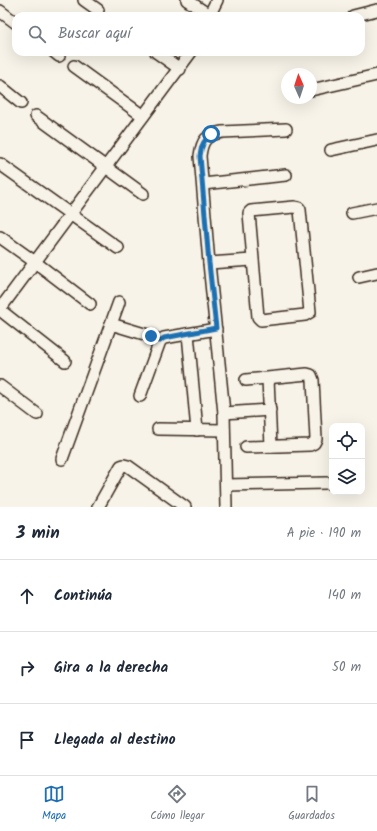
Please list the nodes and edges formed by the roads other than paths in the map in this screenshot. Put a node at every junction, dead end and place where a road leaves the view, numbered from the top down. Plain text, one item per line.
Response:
1 (84, 0) edge
2 (187, 0) edge
3 (217, 0) edge
4 (98, 10) dead end
5 (377, 10) edge
6 (0, 11) edge
7 (205, 12) edge
8 (211, 12) edge
9 (365, 13) edge
10 (12, 20) edge
11 (162, 56) edge
12 (188, 56) edge
13 (74, 66) dead end
14 (180, 69) junction
15 (377, 75) edge
16 (0, 86) edge
17 (317, 89) edge
18 (21, 103) dead end
19 (36, 116) dead end
20 (143, 116) junction
21 (286, 129) dead end
22 (377, 140) edge
23 (331, 150) dead end
24 (0, 164) edge
25 (105, 166) junction
26 (286, 175) dead end
27 (203, 184) junction
28 (142, 194) dead end
29 (377, 208) edge
30 (352, 212) dead end
31 (70, 214) junction
32 (0, 237) edge
33 (118, 248) dead end
34 (252, 260) junction
35 (35, 262) junction
36 (209, 263) junction
37 (377, 273) edge
38 (359, 277) dead end
39 (119, 302) dead end
40 (90, 304) dead end
41 (0, 309) edge
42 (112, 324) junction
43 (216, 328) junction
44 (188, 334) junction
45 (160, 341) junction
46 (64, 361) dead end
47 (268, 379) junction
48 (246, 380) dead end
49 (0, 386) edge
50 (140, 396) dead end
51 (270, 410) junction
52 (224, 413) junction
53 (37, 414) dead end
54 (158, 429) dead end
55 (197, 430) junction
56 (224, 430) junction
57 (271, 446) junction
58 (246, 447) dead end
59 (62, 459) dead end
60 (327, 483) dead end
61 (226, 485) junction
62 (101, 506) edge
63 (185, 507) edge
64 (226, 507) edge

1 - 4 street
2 - 7 street
3 - 8 street
5 - 9 street
6 - 10 street
11 - 14 street
12 - 14 street
13 - 20 street
14 - 20 street
15 - 17 street
16 - 18 street
19 - 25 street
20 - 25 street
21 - 27 street
22 - 23 street
24 - 31 street
25 - 28 street
25 - 31 street
26 - 27 street
27 - 36 street
29 - 30 street
31 - 33 street
31 - 35 street
32 - 35 street
34 - 34 street
34 - 36 street
35 - 40 street
35 - 41 street
36 - 43 street
37 - 38 street
39 - 42 street
41 - 46 street
42 - 45 street
42 - 59 street
43 - 44 street
43 - 52 street
44 - 45 street
44 - 55 street
45 - 50 street
47 - 48 street
47 - 51 street
47 - 57 street
49 - 53 street
51 - 52 street
51 - 57 street
52 - 56 street
54 - 55 street
55 - 56 street
56 - 61 street
57 - 58 street
60 - 61 street
61 - 64 street
62 - 63 street

